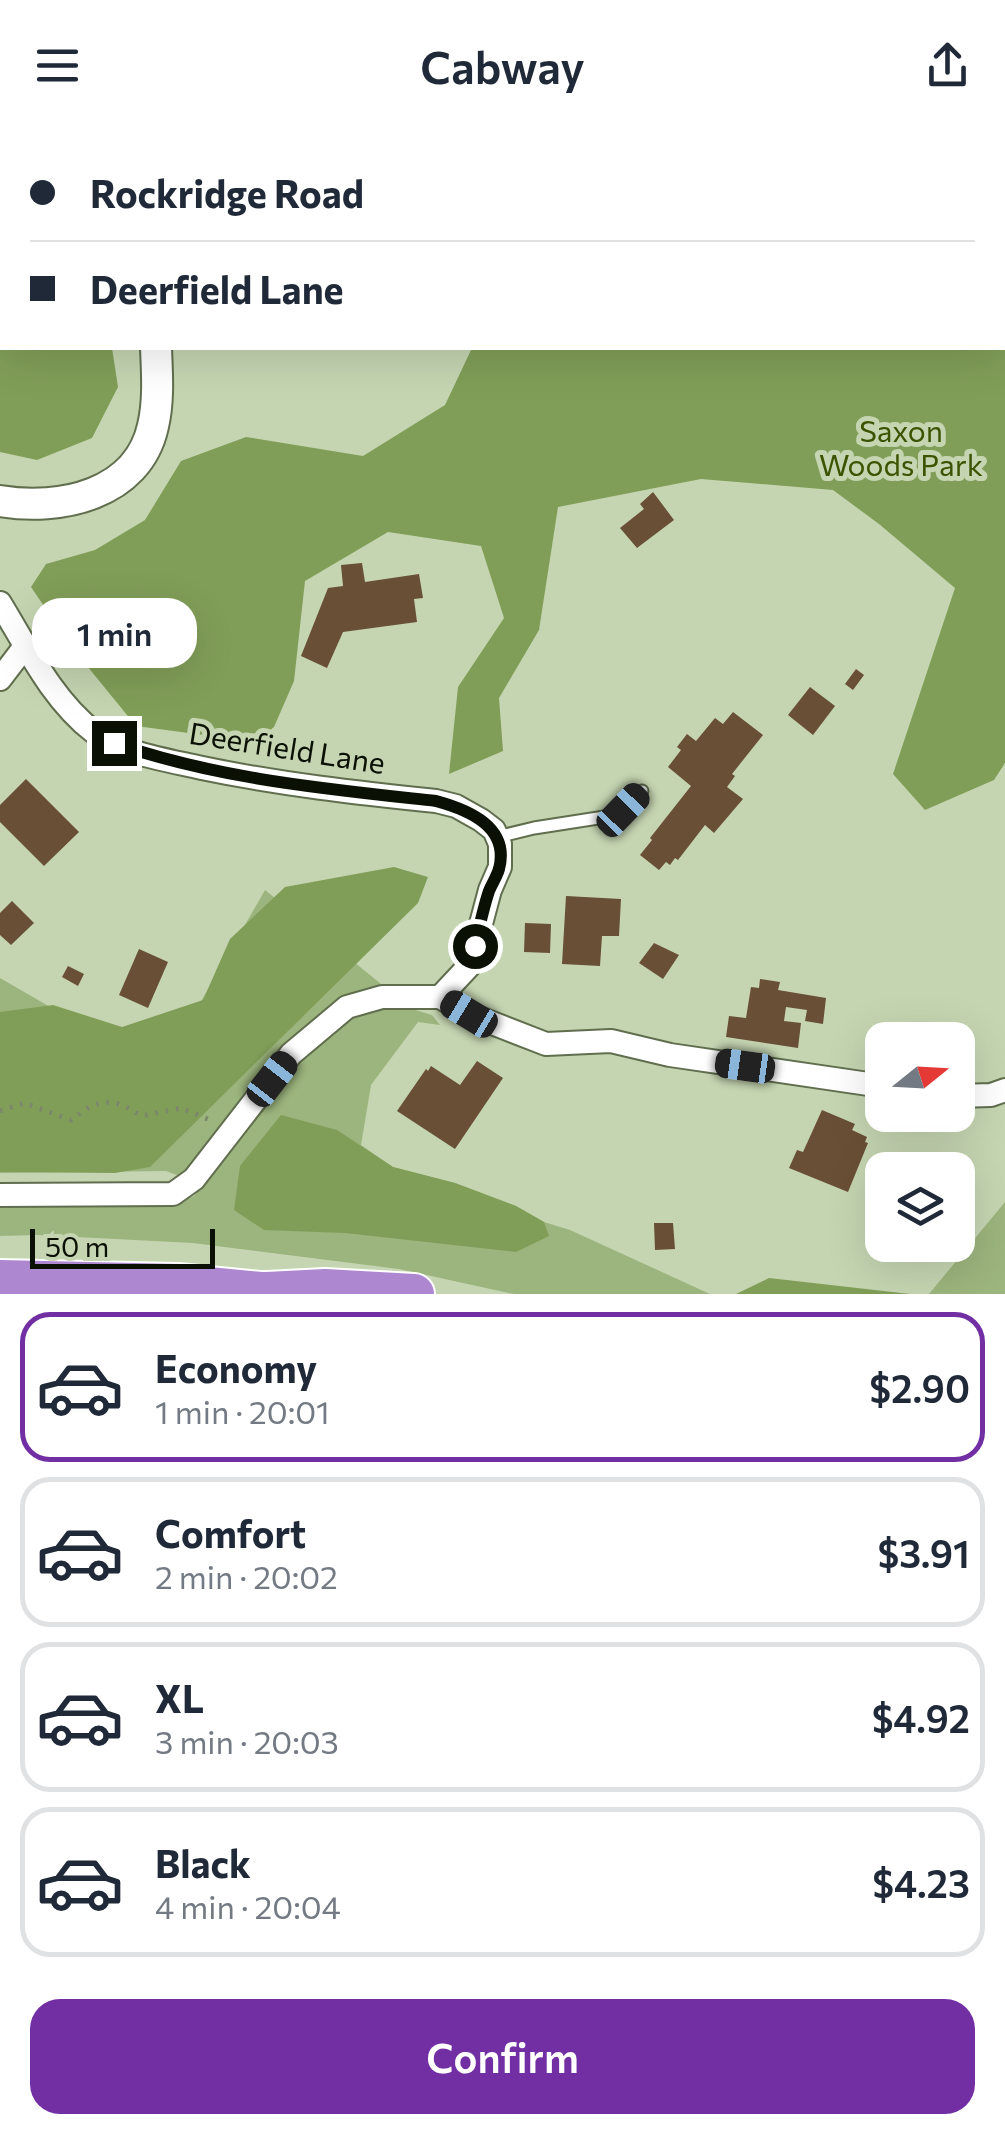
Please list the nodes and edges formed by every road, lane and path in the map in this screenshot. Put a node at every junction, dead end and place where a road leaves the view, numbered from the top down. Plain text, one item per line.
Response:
1 (156, 350) edge
2 (0, 501) edge
3 (0, 603) edge
4 (26, 645) junction
5 (0, 679) edge
6 (642, 791) dead end
7 (498, 841) junction
8 (440, 997) junction
9 (865, 1084) edge
10 (1005, 1090) edge
11 (975, 1095) edge
12 (0, 1111) edge
13 (226, 1122) dead end
14 (0, 1196) edge
15 (0, 1280) edge
16 (274, 1293) edge
17 (414, 1294) edge

1 - 2 street
3 - 4 street, Deerfield Lane
4 - 5 street
4 - 7 street, Deerfield Lane
6 - 7 lane
7 - 8 street
8 - 9 street
8 - 14 street
10 - 11 street
12 - 13 path
15 - 16 highway
16 - 17 highway

